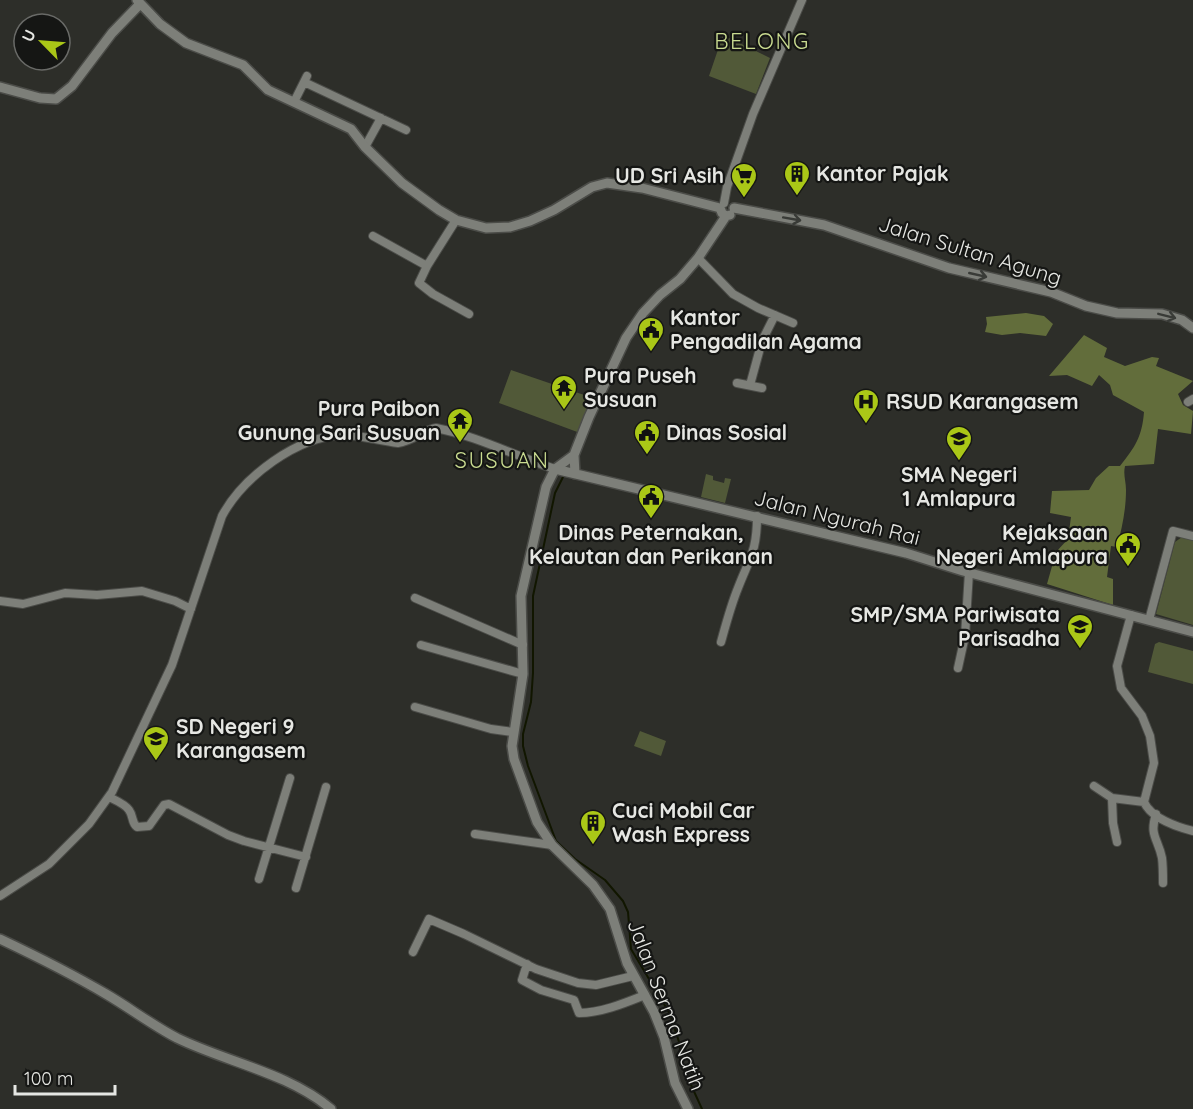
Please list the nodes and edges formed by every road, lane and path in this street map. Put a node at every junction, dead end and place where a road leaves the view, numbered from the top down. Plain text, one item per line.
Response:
1 (802, 0) edge
2 (138, 2) edge
3 (0, 87) edge
4 (294, 102) junction
5 (381, 118) junction
6 (406, 130) dead end
7 (365, 147) junction
8 (727, 208) junction
9 (456, 220) junction
10 (373, 236) dead end
11 (698, 258) junction
12 (428, 266) junction
13 (469, 314) dead end
14 (775, 315) junction
15 (793, 322) dead end
16 (1193, 328) edge
17 (737, 383) dead end
18 (750, 385) junction
19 (762, 388) dead end
20 (574, 455) junction
21 (555, 469) junction
22 (575, 474) junction
23 (757, 516) junction
24 (1193, 536) edge
25 (969, 572) junction
26 (415, 598) dead end
27 (0, 602) edge
28 (191, 609) junction
29 (1131, 615) junction
30 (1149, 620) junction
31 (1193, 632) edge
32 (721, 642) dead end
33 (421, 645) dead end
34 (523, 645) junction
35 (958, 668) dead end
36 (523, 675) junction
37 (415, 707) dead end
38 (513, 732) junction
39 (290, 778) dead end
40 (1094, 786) dead end
41 (326, 788) dead end
42 (109, 796) junction
43 (1112, 798) junction
44 (1144, 802) junction
45 (1156, 814) junction
46 (1193, 831) edge
47 (475, 834) dead end
48 (1117, 842) dead end
49 (552, 846) junction
50 (269, 848) junction
51 (306, 857) junction
52 (259, 879) dead end
53 (1163, 883) dead end
54 (296, 888) dead end
55 (0, 896) edge
56 (0, 939) edge
57 (413, 952) dead end
58 (527, 964) junction
59 (633, 976) junction
60 (645, 995) junction
61 (331, 1109) edge
62 (688, 1109) edge

1 - 8 street
2 - 3 street
2 - 4 street, Jalan Sultan Agung
4 - 5 street
4 - 7 street, Jalan Sultan Agung
5 - 6 street
5 - 7 street
7 - 9 street, Jalan Sultan Agung
8 - 9 street, Jalan Sultan Agung
8 - 11 street
8 -> 16 street, Jalan Sultan Agung
9 - 12 street
10 - 12 street
11 - 14 street
11 - 20 street
12 - 13 street
14 - 15 street
14 - 18 street
17 - 18 street
18 - 19 street
20 - 21 street
20 - 22 street
21 - 22 street
21 - 28 street
21 - 34 street, Jalan Serma Natih
22 - 23 street, Jalan Ngurah Rai
23 - 25 street, Jalan Ngurah Rai
23 - 32 street
24 - 30 street
25 - 29 street, Jalan Ngurah Rai
25 - 35 street
26 - 34 street
27 - 28 street
28 - 42 street
29 - 30 street, Jalan Ngurah Rai
29 - 44 street
30 - 31 street, Jalan Ngurah Rai
33 - 36 street
34 - 36 street, Jalan Serma Natih
36 - 38 street, Jalan Serma Natih
37 - 38 street
38 - 49 street, Jalan Serma Natih
39 - 50 street
40 - 43 street
41 - 51 street
42 - 50 street
42 - 55 street
43 - 44 street
43 - 48 street
44 - 45 street
45 - 46 street
45 - 53 street
47 - 49 street
49 - 59 street, Jalan Serma Natih
50 - 51 street
50 - 52 street
51 - 54 street
56 - 61 street
57 - 58 street
58 - 59 street
58 - 60 street
59 - 60 street, Jalan Serma Natih
60 - 62 street, Jalan Serma Natih

